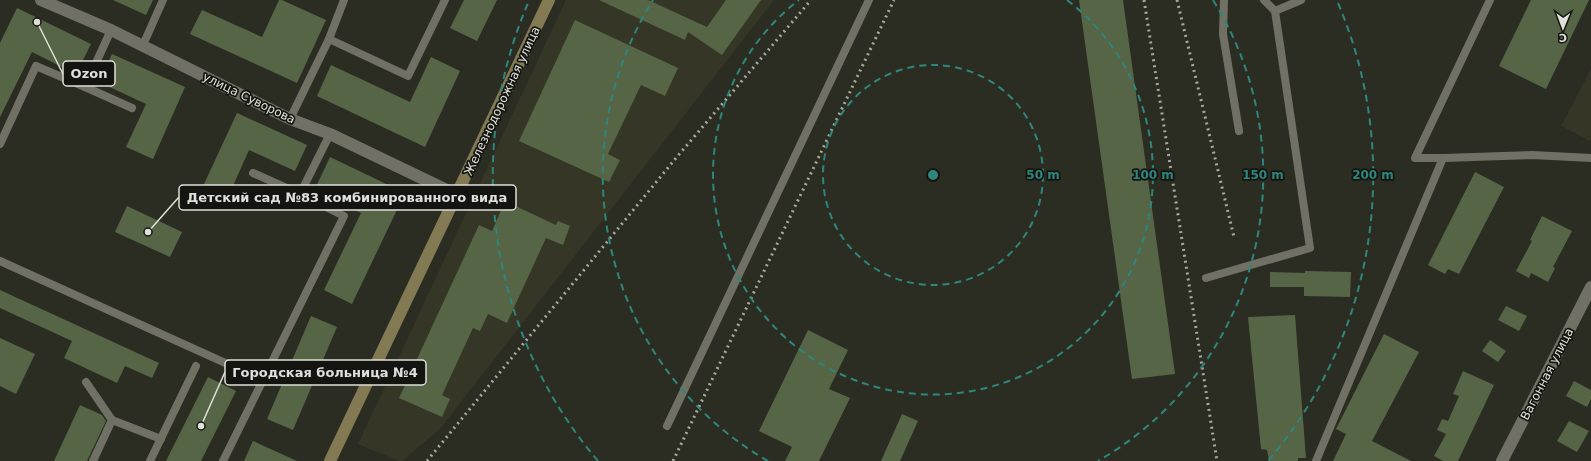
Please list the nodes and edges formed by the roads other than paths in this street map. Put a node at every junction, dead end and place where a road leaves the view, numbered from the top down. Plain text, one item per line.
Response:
1 (41, 0) edge
2 (163, 0) edge
3 (344, 0) edge
4 (445, 0) edge
5 (549, 0) edge
6 (869, 0) edge
7 (1224, 0) edge
8 (1264, 0) edge
9 (1301, 0) edge
10 (1490, 0) edge
11 (1275, 11) junction
12 (112, 30) junction
13 (329, 39) junction
14 (142, 45) junction
15 (86, 87) junction
16 (132, 108) dead end
17 (290, 119) junction
18 (1240, 131) dead end
19 (330, 134) junction
20 (0, 144) edge
21 (1443, 158) junction
22 (1591, 158) edge
23 (253, 173) dead end
24 (300, 194) junction
25 (457, 195) junction
26 (0, 261) edge
27 (1206, 278) dead end
28 (1591, 287) edge
29 (196, 366) dead end
30 (263, 380) junction
31 (86, 382) dead end
32 (112, 420) junction
33 (667, 426) dead end
34 (161, 439) junction
35 (93, 461) edge
36 (150, 461) edge
37 (223, 461) edge
38 (330, 461) edge
39 (1316, 461) edge
40 (1502, 461) edge

1 - 12 street, улица Суворова
2 - 14 lane
3 - 13 lane
4 - 13 lane
5 - 25 main road, Железнодорожная улица
6 - 33 lane
7 - 18 lane
8 - 11 lane
9 - 11 lane
10 - 21 lane
11 - 27 lane
12 - 14 street, улица Суворова
12 - 15 lane
13 - 17 lane
14 - 17 street, улица Суворова
15 - 16 lane
15 - 20 lane
17 - 19 street, улица Суворова
19 - 24 lane
19 - 25 street, улица Суворова
21 - 22 lane
21 - 39 lane
23 - 24 lane
24 - 30 lane
25 - 38 main road, Железнодорожная улица
26 - 30 lane
28 - 40 street, Вагонная улица
29 - 34 lane
30 - 37 lane
31 - 32 lane
32 - 34 lane
32 - 35 lane
34 - 36 lane

